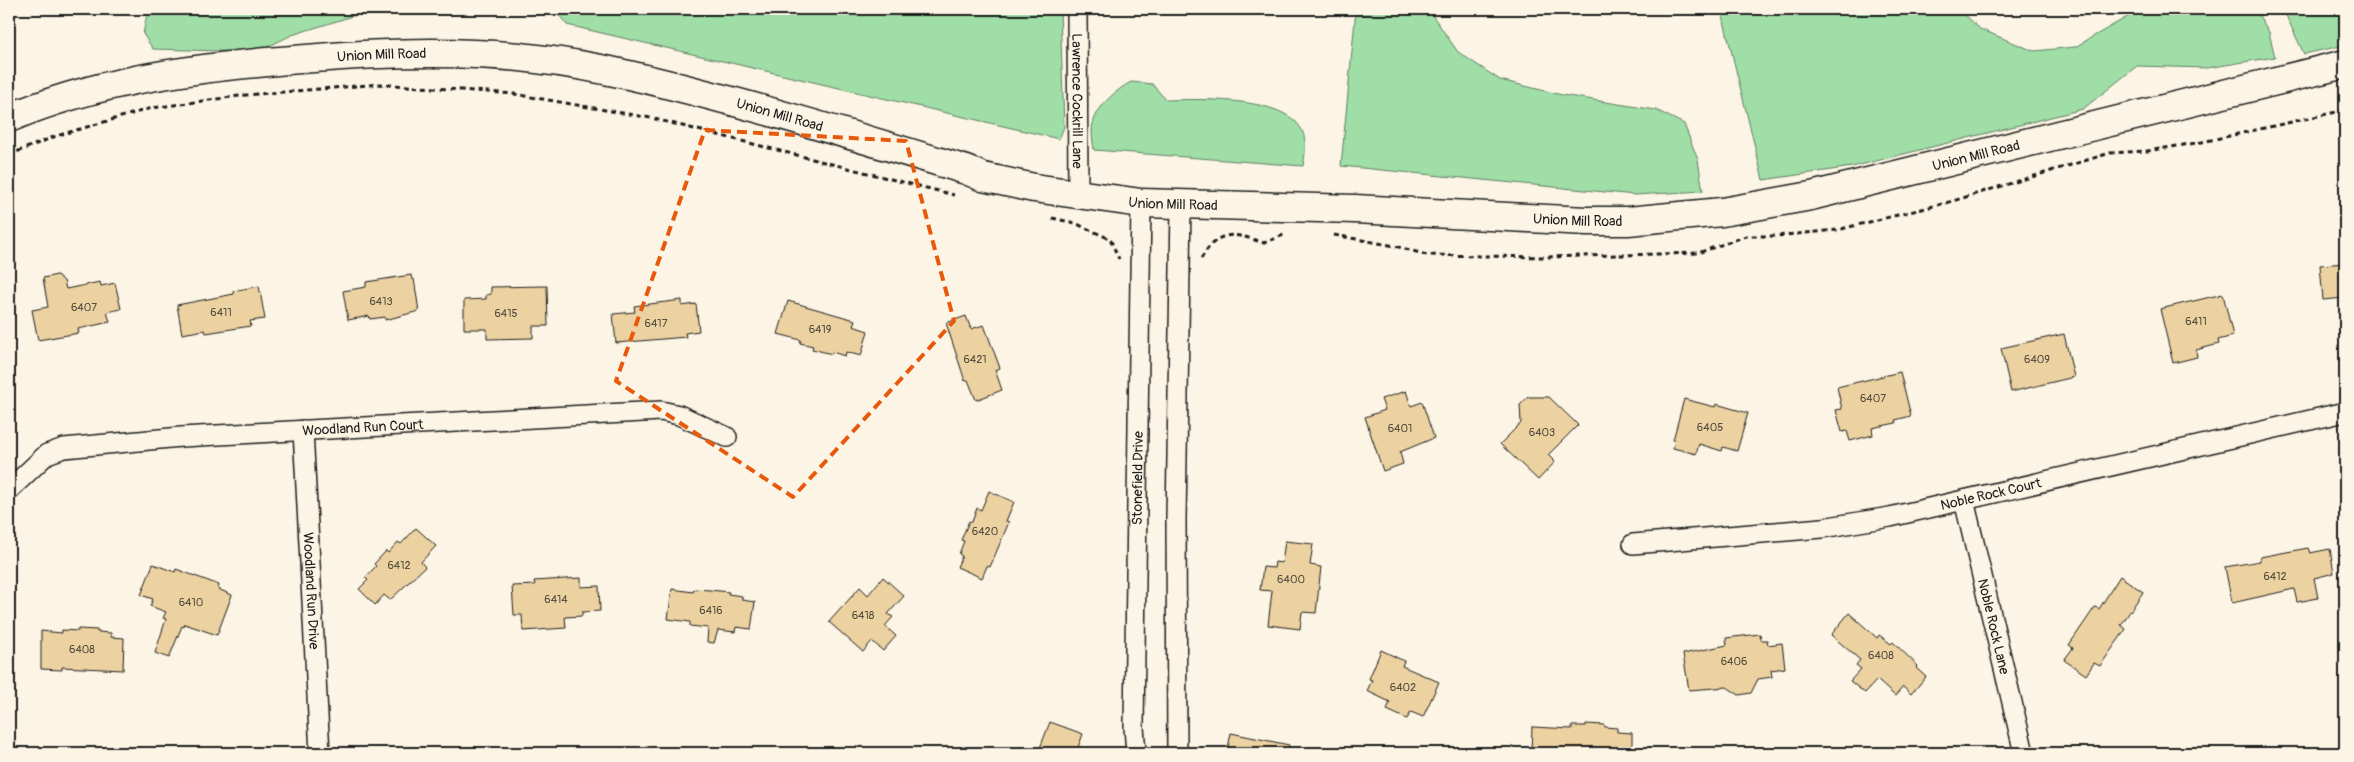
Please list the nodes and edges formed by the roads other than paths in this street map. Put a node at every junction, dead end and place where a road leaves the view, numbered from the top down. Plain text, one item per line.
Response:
1 (1077, 9) edge
2 (2345, 64) edge
3 (9, 118) edge
4 (1078, 194) junction
5 (1142, 203) junction
6 (1181, 206) junction
7 (2345, 412) edge
8 (303, 430) junction
9 (726, 436) dead end
10 (9, 490) edge
11 (1964, 500) junction
12 (1633, 544) dead end
13 (320, 753) edge
14 (1136, 753) edge
15 (1177, 753) edge
16 (2024, 753) edge

1 - 4 street, Lawrence Cockrill Lane
2 - 6 street, Union Mill Road
3 - 4 street, Union Mill Road
4 - 5 street, Union Mill Road
5 - 6 street, Union Mill Road
5 - 14 street, Stonefield Drive
6 - 15 street
7 - 11 street, Noble Rock Court
8 - 9 street, Woodland Run Court
8 - 10 street, Woodland Run Court
8 - 13 street, Woodland Run Drive
11 - 12 street, Noble Rock Court
11 - 16 street, Noble Rock Lane

